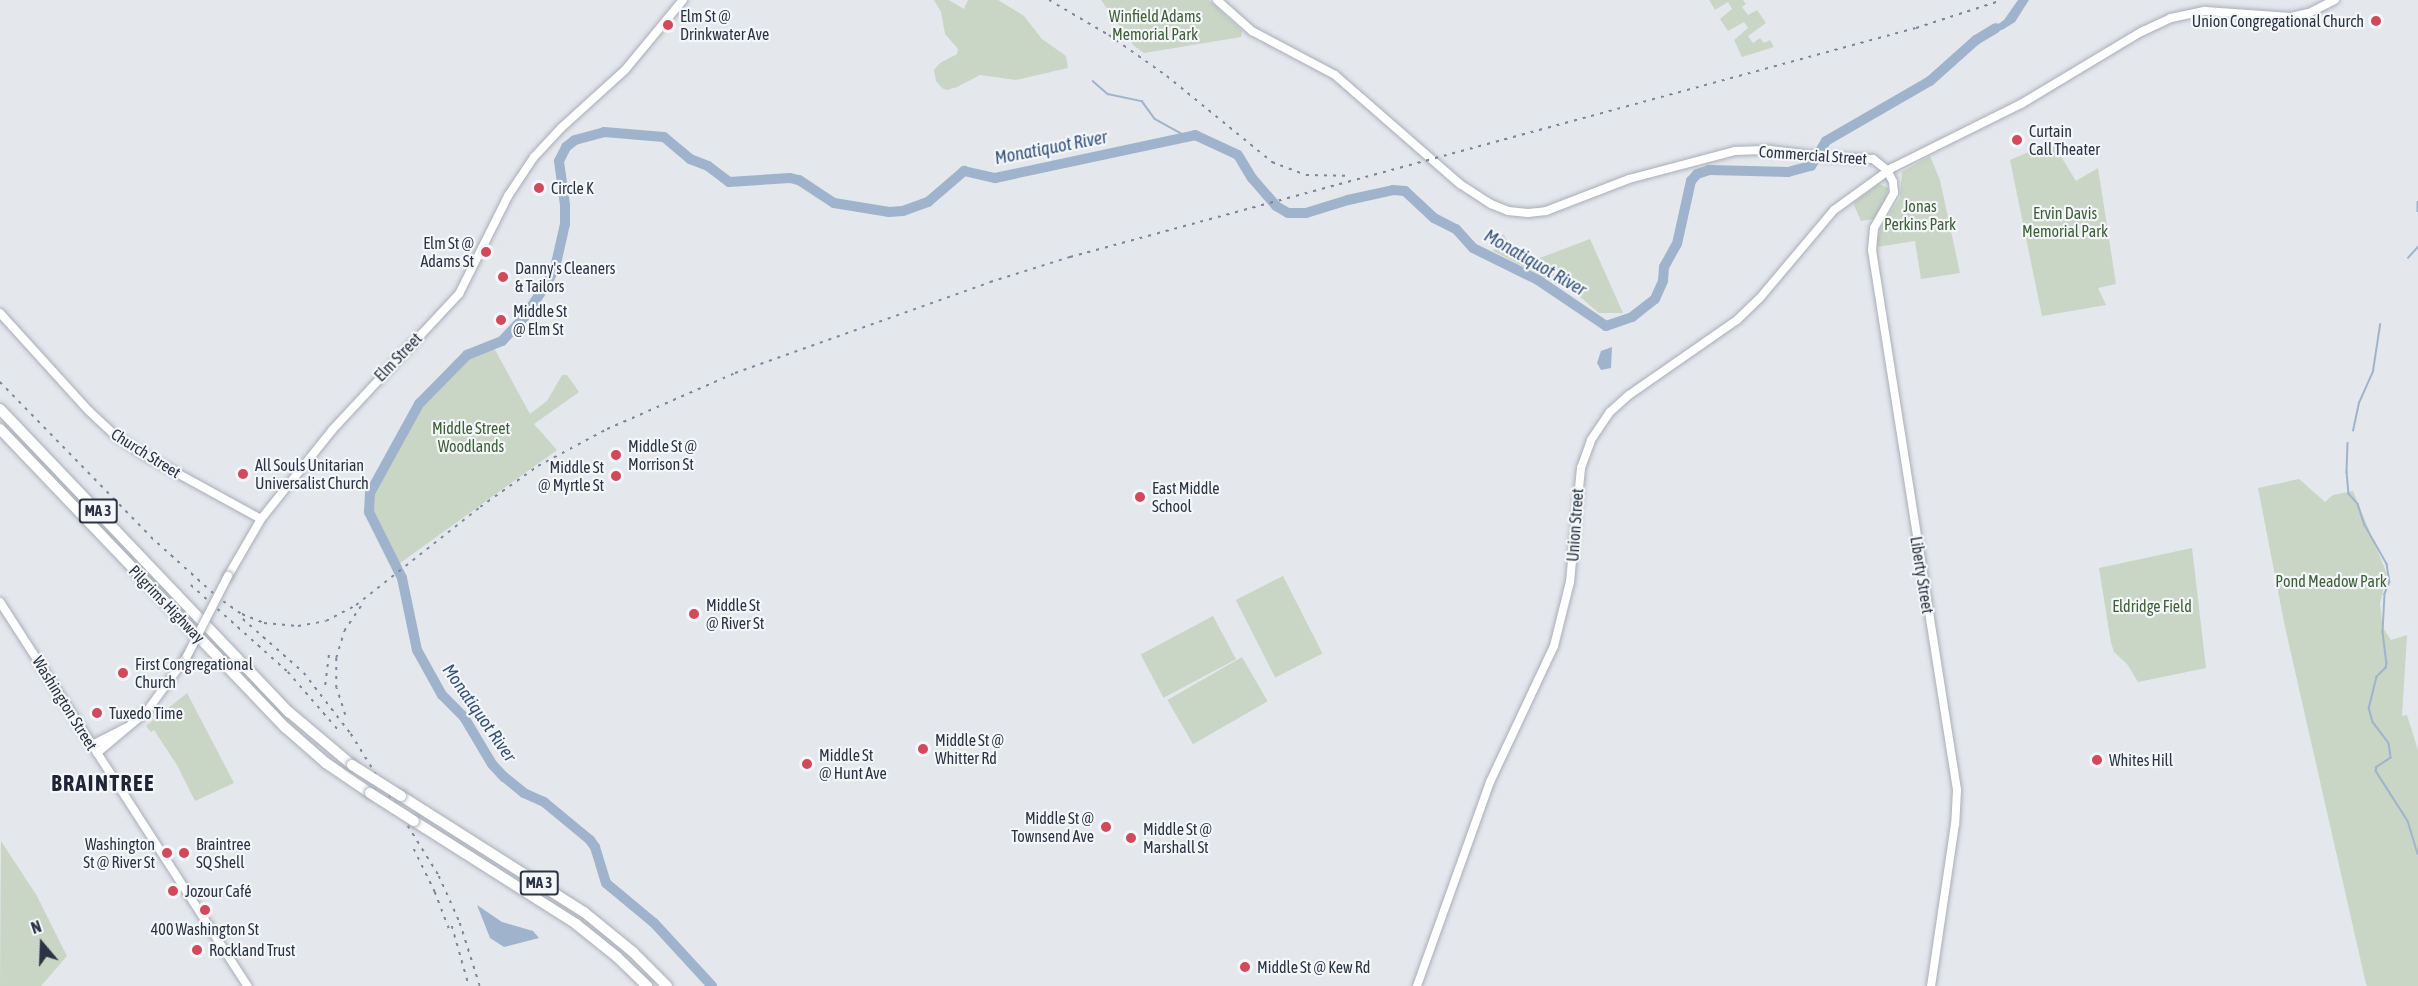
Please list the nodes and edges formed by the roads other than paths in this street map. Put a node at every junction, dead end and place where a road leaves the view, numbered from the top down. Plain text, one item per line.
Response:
1 (682, 0) edge
2 (1217, 0) edge
3 (2335, 0) edge
4 (1887, 171) junction
5 (0, 313) edge
6 (0, 409) edge
7 (0, 429) edge
8 (261, 519) junction
9 (0, 602) edge
10 (130, 727) junction
11 (92, 745) junction
12 (97, 753) junction
13 (247, 986) edge
14 (648, 986) edge
15 (667, 986) edge
16 (1417, 986) edge
17 (1931, 986) edge

1 - 8 main road, Elm Street
2 - 4 main road, Commercial Street
3 - 4 main road, Commercial Street
4 - 16 main road, Union Street
4 - 17 main road, Liberty Street
5 - 8 main road, Church Street
6 - 15 highway, Pilgrims Highway / MA 3, bridge
7 - 14 highway, Pilgrims Highway / MA 3, bridge
8 - 10 main road, Elm Street, bridge
9 - 11 main road, Washington Street
10 - 11 main road, Elm Street
10 - 12 main road, Elm Street
11 - 12 main road, Washington Street
12 - 13 main road, Washington Street

